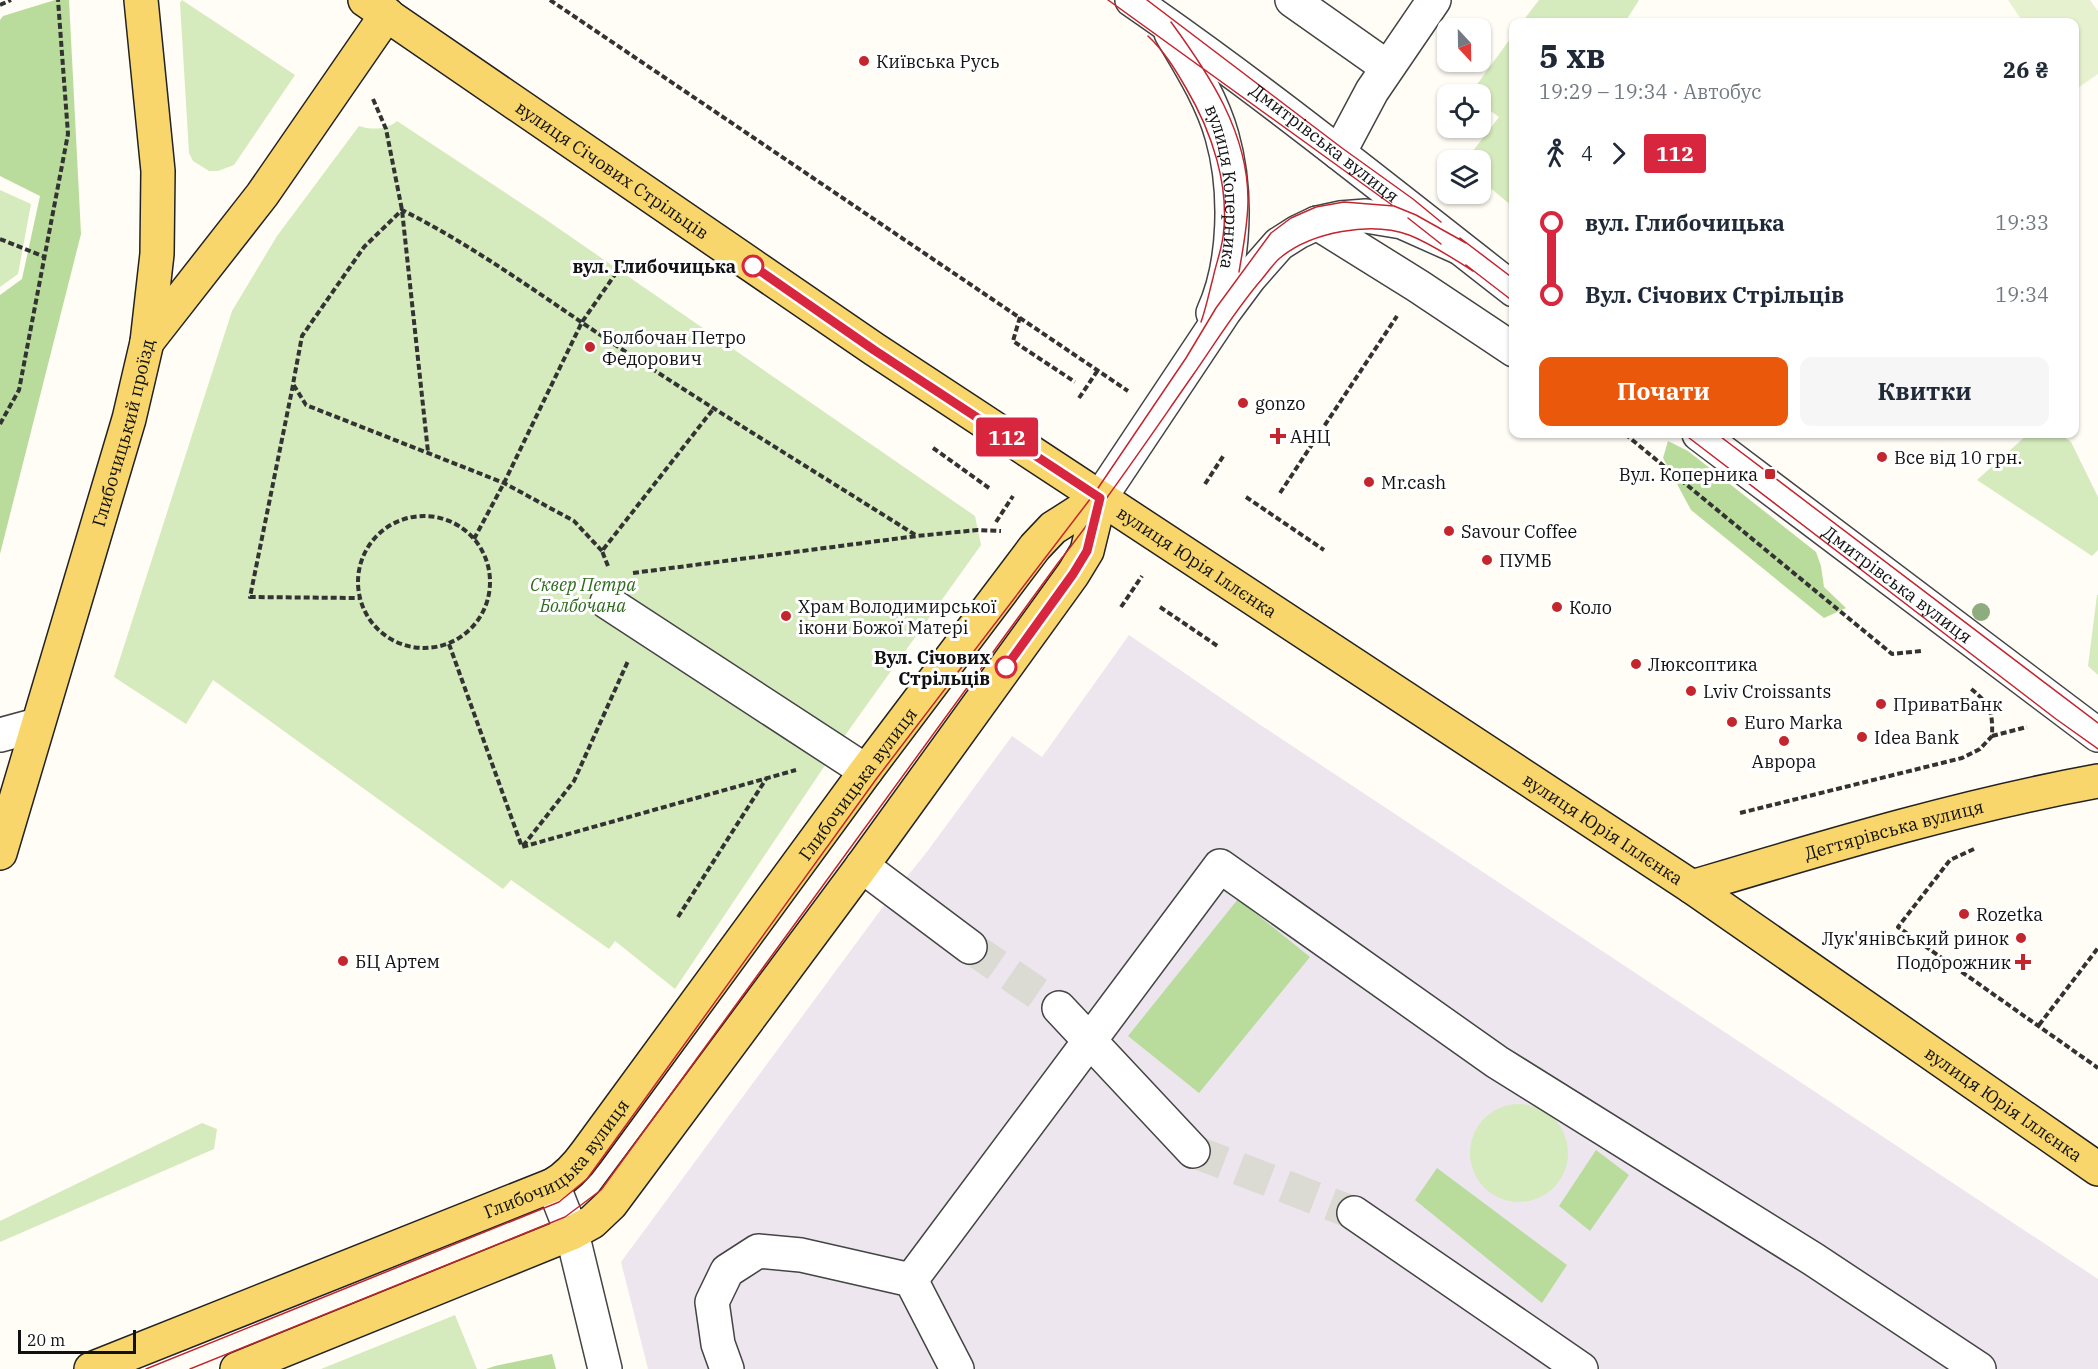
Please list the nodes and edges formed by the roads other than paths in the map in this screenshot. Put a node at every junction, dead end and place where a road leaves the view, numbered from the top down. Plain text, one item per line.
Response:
1 (141, 0) edge
2 (1292, 0) edge
3 (1434, 0) edge
4 (376, 7) edge
5 (1145, 9) edge
6 (1387, 67) junction
7 (1339, 153) junction
8 (1317, 223) junction
9 (1458, 247) junction
10 (1509, 286) edge
11 (147, 342) junction
12 (1509, 347) edge
13 (1189, 366) junction
14 (1704, 438) edge
15 (1100, 498) junction
16 (609, 589) road end
17 (37, 725) junction
18 (0, 735) edge
19 (2098, 735) edge
20 (866, 771) junction
21 (2098, 781) edge
22 (0, 853) edge
23 (862, 866) junction
24 (1692, 887) junction
25 (970, 947) tunnel mouth
26 (1059, 1008) tunnel mouth
27 (1089, 1041) junction
28 (1193, 1151) tunnel mouth
29 (2098, 1169) edge
30 (553, 1185) junction
31 (1354, 1213) tunnel mouth
32 (572, 1233) junction
33 (910, 1280) junction
34 (91, 1369) edge
35 (237, 1369) edge
36 (605, 1369) edge
37 (727, 1369) edge
38 (957, 1369) edge
39 (1581, 1369) edge
40 (1979, 1369) edge

1 - 11 main road, Глибочицький проїзд
2 - 6 street
3 - 6 street
4 - 11 main road
4 - 15 main road, вулиця Січових Стрільців
5 - 7 street, Дмитрівська вулиця
5 - 13 street, вулиця Коперника
6 - 7 street
7 - 9 street, Дмитрівська вулиця
8 - 9 street, вулиця Коперника
8 - 12 street
8 - 13 street, вулиця Коперника
9 - 10 street, Дмитрівська вулиця
11 - 17 main road, Глибочицький проїзд
13 - 15 street, вулиця Коперника
14 - 19 street, Дмитрівська вулиця
15 - 20 main road, Глибочицька вулиця
15 - 23 main road
15 - 24 main road, вулиця Юрія Іллєнка
16 - 20 street
17 - 18 street
17 - 22 main road, Глибочицький проїзд
20 - 30 main road, Глибочицька вулиця
21 - 24 main road, Дегтярівська вулиця
23 - 25 street
23 - 32 main road
24 - 29 main road, вулиця Юрія Іллєнка
26 - 27 street
27 - 28 street
27 - 33 street
27 - 40 street
30 - 32 street
30 - 34 main road, Глибочицька вулиця
31 - 39 street
32 - 35 main road
32 - 36 street
33 - 37 street
33 - 38 street

